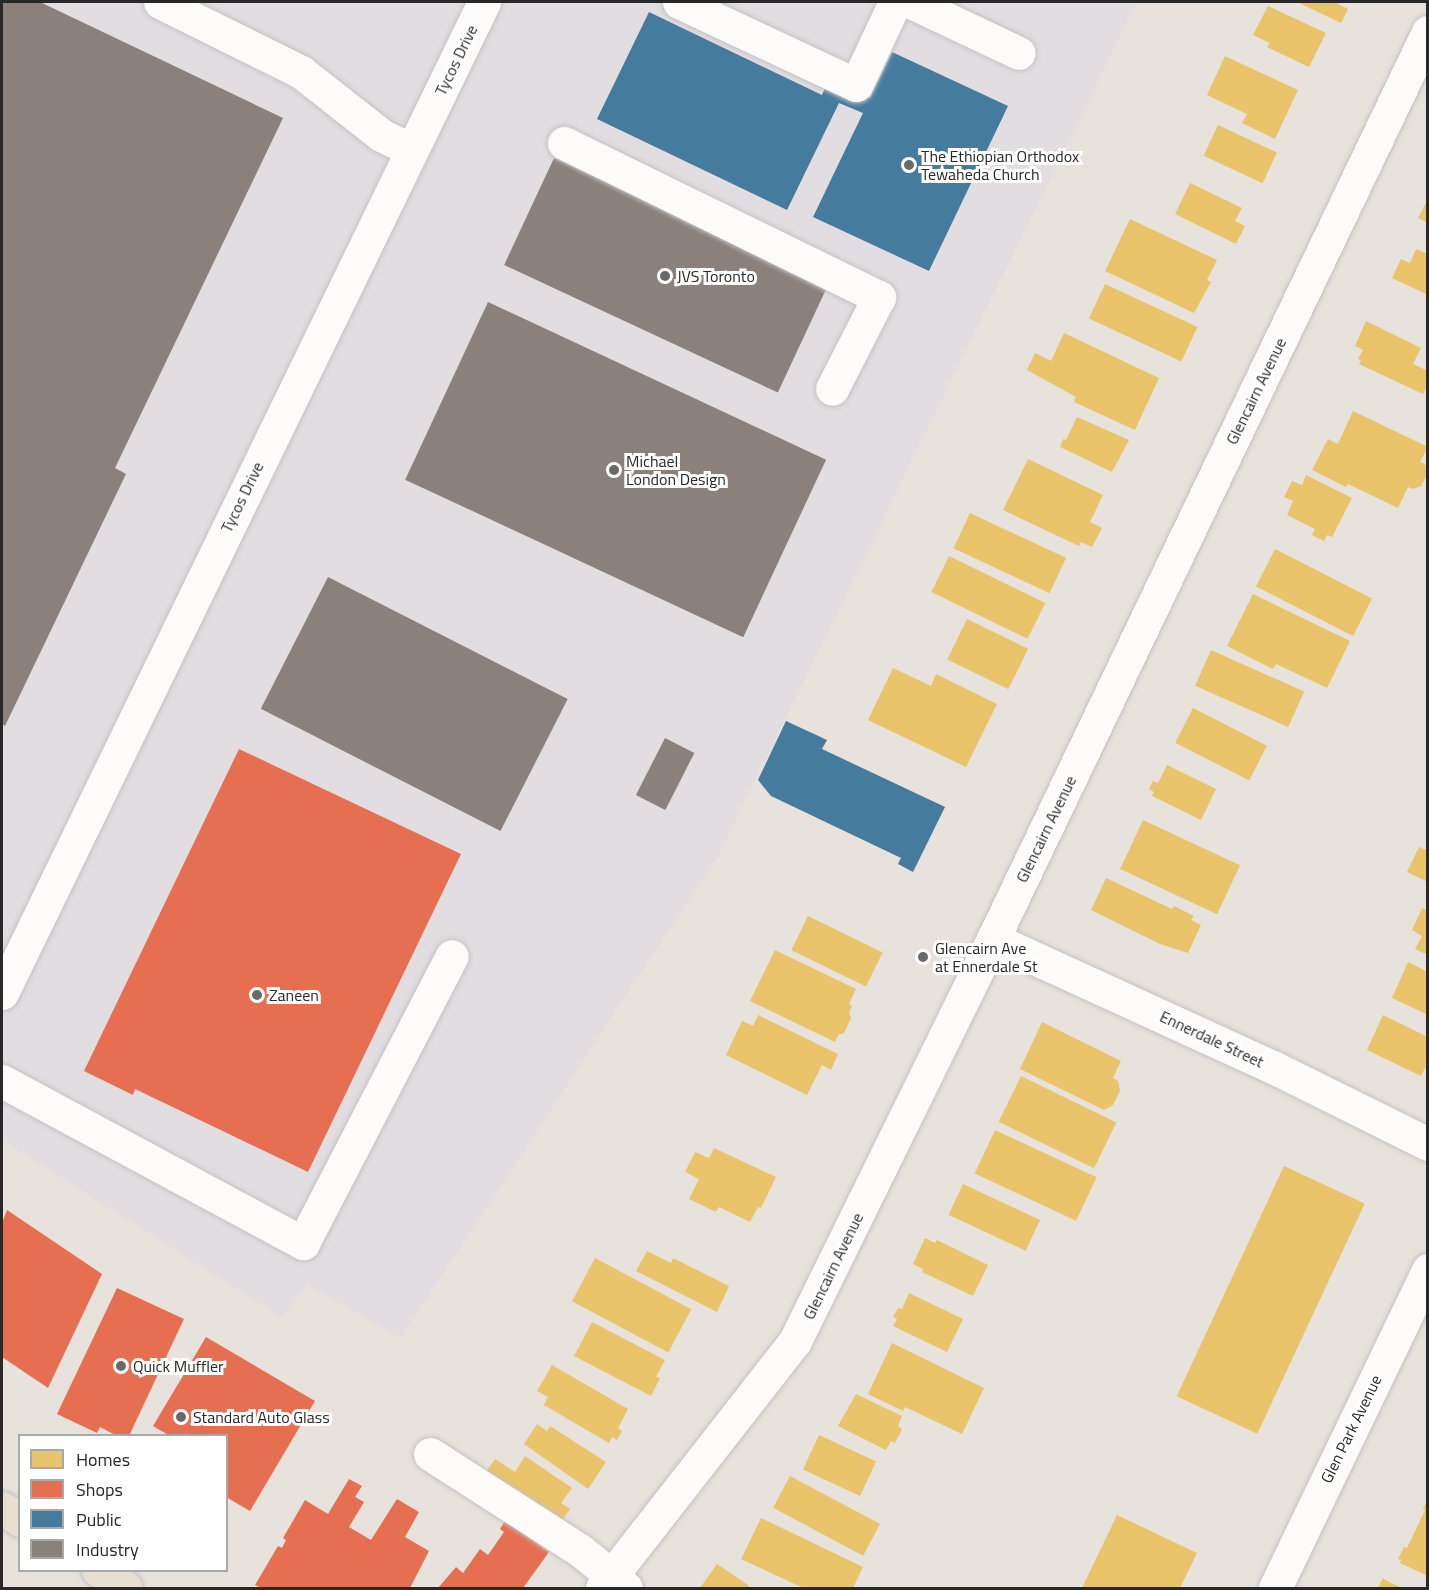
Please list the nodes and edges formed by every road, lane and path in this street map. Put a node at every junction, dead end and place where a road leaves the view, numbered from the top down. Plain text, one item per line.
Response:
1 (160, 2) edge
2 (484, 2) edge
3 (679, 2) edge
4 (895, 2) edge
5 (911, 2) edge
6 (1428, 32) edge
7 (1019, 53) dead end
8 (564, 143) dead end
9 (412, 150) junction
10 (832, 389) dead end
11 (993, 939) junction
12 (452, 956) dead end
13 (2, 993) edge
14 (2, 1081) edge
15 (1428, 1144) edge
16 (1428, 1270) edge
17 (430, 1454) dead end
18 (101, 1572) edge
19 (614, 1585) edge
20 (126, 1588) edge
21 (1275, 1588) edge

1 - 9 street
2 - 9 street, Tycos Drive
3 - 4 street
5 - 7 street
6 - 11 street, Glencairn Avenue
8 - 10 street
9 - 13 street, Tycos Drive
11 - 15 street, Ennerdale Street
11 - 19 street, Glencairn Avenue
12 - 14 street
16 - 21 street, Glen Park Avenue
17 - 19 street
18 - 20 main road

